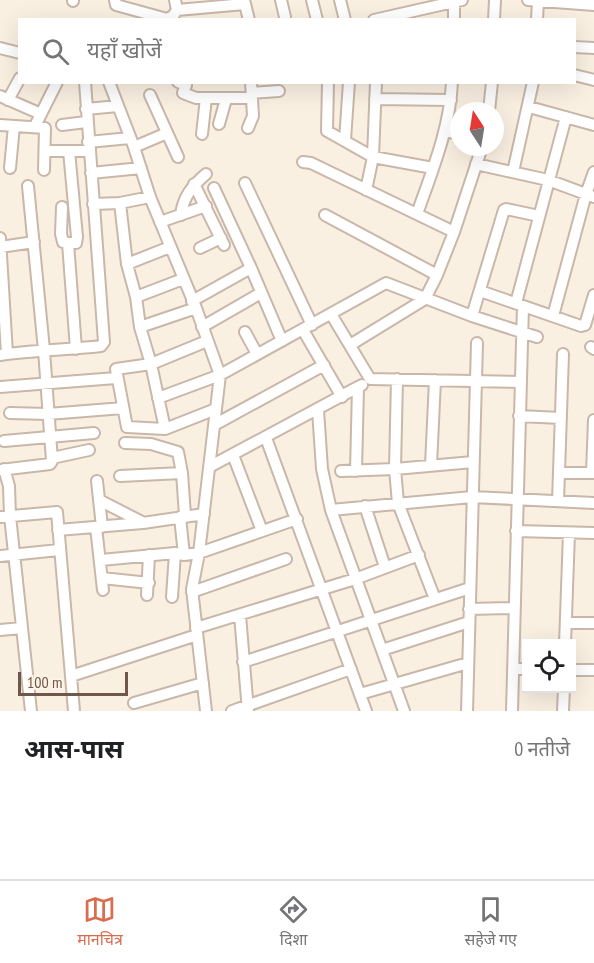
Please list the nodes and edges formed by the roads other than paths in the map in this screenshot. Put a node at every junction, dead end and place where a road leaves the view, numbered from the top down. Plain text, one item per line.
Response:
1 (115, 0) edge
2 (281, 0) edge
3 (312, 0) edge
4 (340, 0) edge
5 (401, 0) edge
6 (458, 0) edge
7 (495, 0) edge
8 (535, 0) edge
9 (244, 2) edge
10 (210, 4) edge
11 (176, 5) edge
12 (594, 5) edge
13 (401, 15) edge
14 (285, 16) dead end
15 (163, 18) edge
16 (169, 18) edge
17 (248, 18) edge
18 (316, 18) edge
19 (344, 18) edge
20 (382, 18) edge
21 (454, 18) edge
22 (494, 18) edge
23 (537, 18) edge
24 (576, 47) edge
25 (0, 48) edge
26 (594, 48) edge
27 (18, 52) edge
28 (576, 76) edge
29 (18, 80) edge
30 (594, 80) edge
31 (56, 84) edge
32 (85, 84) edge
33 (110, 84) edge
34 (183, 84) edge
35 (328, 84) edge
36 (349, 84) edge
37 (376, 84) edge
38 (452, 84) edge
39 (492, 84) edge
40 (533, 84) edge
41 (251, 91) edge
42 (279, 91) dead end
43 (150, 95) dead end
44 (4, 98) edge
45 (206, 98) junction
46 (226, 99) junction
47 (375, 99) junction
48 (451, 100) junction
49 (490, 102) edge
50 (118, 106) junction
51 (529, 107) junction
52 (86, 109) junction
53 (41, 114) junction
54 (566, 117) junction
55 (86, 122) junction
56 (219, 124) dead end
57 (0, 125) edge
58 (62, 125) dead end
59 (594, 125) edge
60 (14, 126) junction
61 (34, 126) junction
62 (248, 128) dead end
63 (445, 131) junction
64 (450, 132) edge
65 (167, 133) junction
66 (202, 134) dead end
67 (345, 140) junction
68 (132, 142) junction
69 (89, 147) junction
70 (45, 151) junction
71 (69, 151) junction
72 (479, 156) edge
73 (178, 157) dead end
74 (373, 157) junction
75 (303, 162) dead end
76 (476, 164) junction
77 (10, 168) dead end
78 (141, 168) junction
79 (433, 168) junction
80 (44, 171) dead end
81 (594, 171) edge
82 (513, 172) junction
83 (91, 173) junction
84 (206, 174) dead end
85 (548, 180) junction
86 (244, 183) dead end
87 (194, 184) junction
88 (27, 186) dead end
89 (214, 188) dead end
90 (366, 190) junction
91 (590, 195) edge
92 (150, 198) junction
93 (120, 203) junction
94 (93, 204) junction
95 (206, 206) junction
96 (62, 207) dead end
97 (417, 213) junction
98 (181, 215) junction
99 (325, 215) dead end
100 (540, 216) junction
101 (160, 222) junction
102 (454, 232) junction
103 (0, 238) edge
104 (34, 242) junction
105 (68, 243) junction
106 (0, 247) edge
107 (170, 247) junction
108 (200, 248) dead end
109 (127, 264) junction
110 (251, 268) junction
111 (437, 275) junction
112 (183, 279) junction
113 (480, 291) junction
114 (261, 293) junction
115 (594, 296) edge
116 (136, 297) junction
117 (425, 299) junction
118 (194, 304) junction
119 (519, 305) junction
120 (331, 314) junction
121 (472, 316) junction
122 (553, 316) junction
123 (140, 327) junction
124 (202, 327) junction
125 (307, 327) junction
126 (245, 332) dead end
127 (523, 333) junction
128 (537, 337) dead end
129 (282, 340) junction
130 (207, 341) junction
131 (477, 344) dead end
132 (350, 345) junction
133 (76, 349) junction
134 (44, 350) junction
135 (3, 354) edge
136 (257, 354) junction
137 (563, 354) dead end
138 (151, 364) junction
139 (324, 365) junction
140 (220, 375) junction
141 (116, 378) junction
142 (370, 379) junction
143 (397, 379) junction
144 (435, 380) junction
145 (476, 381) junction
146 (521, 382) junction
147 (45, 383) junction
148 (0, 387) edge
149 (358, 387) junction
150 (342, 397) junction
151 (158, 398) junction
152 (123, 408) junction
153 (216, 409) junction
154 (318, 410) junction
155 (10, 413) dead end
156 (48, 414) junction
157 (519, 417) junction
158 (561, 418) junction
159 (594, 420) edge
160 (214, 425) junction
161 (165, 429) junction
162 (94, 433) dead end
163 (51, 438) junction
164 (266, 438) junction
165 (4, 441) dead end
166 (124, 443) dead end
167 (89, 450) dead end
168 (232, 455) junction
169 (52, 458) junction
170 (474, 462) junction
171 (431, 465) junction
172 (209, 467) junction
173 (395, 469) junction
174 (2, 470) edge
175 (341, 471) dead end
176 (356, 471) junction
177 (182, 472) junction
178 (559, 473) junction
179 (593, 473) edge
180 (120, 476) dead end
181 (97, 481) dead end
182 (472, 497) junction
183 (99, 500) junction
184 (516, 500) junction
185 (558, 501) junction
186 (594, 502) edge
187 (398, 503) junction
188 (365, 506) junction
189 (331, 510) junction
190 (204, 514) junction
191 (5, 516) edge
192 (182, 516) junction
193 (297, 519) junction
194 (143, 523) junction
195 (99, 527) junction
196 (58, 530) junction
197 (262, 531) junction
198 (516, 531) junction
199 (569, 533) junction
200 (594, 533) edge
201 (59, 550) junction
202 (199, 553) junction
203 (14, 554) junction
204 (180, 554) junction
205 (149, 555) junction
206 (419, 555) junction
207 (0, 556) edge
208 (286, 559) dead end
209 (101, 561) junction
210 (385, 567) junction
211 (102, 578) junction
212 (355, 579) junction
213 (149, 583) junction
214 (470, 588) junction
215 (322, 590) junction
216 (103, 591) dead end
217 (192, 592) junction
218 (147, 595) dead end
219 (172, 597) dead end
220 (435, 599) junction
221 (514, 608) junction
222 (469, 609) junction
223 (240, 615) junction
224 (371, 620) junction
225 (469, 622) junction
226 (566, 623) junction
227 (594, 623) edge
228 (22, 628) junction
229 (0, 630) edge
230 (337, 631) junction
231 (196, 632) junction
232 (565, 639) edge
233 (382, 650) junction
234 (243, 662) junction
235 (468, 663) junction
236 (351, 669) junction
237 (513, 669) junction
238 (522, 669) edge
239 (576, 670) edge
240 (594, 670) edge
241 (71, 676) junction
242 (203, 683) junction
243 (394, 684) junction
244 (564, 693) edge
245 (360, 694) junction
246 (134, 703) dead end
247 (248, 708) edge
248 (363, 710) edge
249 (32, 711) edge
250 (74, 711) edge
251 (206, 711) edge
252 (232, 711) edge
253 (404, 711) edge
254 (466, 711) edge
255 (512, 711) edge
256 (563, 711) edge

1 - 15 street
2 - 14 street
3 - 18 street
4 - 19 street
5 - 13 street
6 - 13 street
6 - 21 street
7 - 22 street
8 - 12 street
8 - 23 street
9 - 10 street
9 - 17 street
10 - 11 street
11 - 16 street
13 - 20 street
24 - 26 street
25 - 27 street
28 - 30 street
29 - 44 street
31 - 53 street
32 - 52 street
33 - 50 street
34 - 45 street
35 - 67 street
36 - 67 street
37 - 47 street
38 - 48 street
39 - 49 street
40 - 51 street
41 - 42 street
41 - 46 street
41 - 62 street
43 - 65 street
44 - 53 street
45 - 46 street
45 - 66 street
46 - 56 street
47 - 48 street
47 - 74 street
48 - 63 street
50 - 52 street
50 - 68 street
51 - 54 street
51 - 82 street
52 - 55 street
53 - 61 street
54 - 59 street
54 - 85 street
55 - 58 street
55 - 69 street
57 - 60 street
60 - 61 street
60 - 77 street
61 - 70 street
63 - 64 street
63 - 79 street
65 - 68 street
65 - 73 street
67 - 74 street
68 - 69 street
68 - 78 street
69 - 71 street
69 - 83 street
70 - 71 street
70 - 80 street
71 - 105 street
72 - 76 street
74 - 79 street
74 - 90 street
75 - 90 street
76 - 82 street
76 - 102 street
78 - 83 street
78 - 92 street
79 - 97 street
81 - 91 street
82 - 85 street
83 - 94 street
84 - 87 street
85 - 91 street
85 - 100 street
86 - 125 street
87 - 95 street
87 - 98 street
88 - 104 street
89 - 110 street
90 - 97 street
91 - 122 street
92 - 93 street
92 - 101 street
93 - 94 street
93 - 109 street
94 - 133 street
95 - 98 street
95 - 108 street
96 - 105 street
97 - 102 street
98 - 101 street
99 - 111 street
100 - 113 street
100 - 119 street
101 - 107 street
102 - 111 street
103 - 106 street
104 - 106 street
104 - 134 street
105 - 133 street
106 - 135 street
107 - 109 street
107 - 112 street
109 - 116 street
110 - 114 street
110 - 118 street
111 - 117 street
112 - 116 street
112 - 118 street
113 - 119 street
113 - 121 street
114 - 124 street
114 - 129 street
115 - 122 street
116 - 123 street
117 - 120 street
117 - 121 street
117 - 132 street
118 - 123 street
118 - 124 street
119 - 122 street
119 - 127 street
120 - 125 street
120 - 132 street
121 - 127 street
123 - 138 street
124 - 130 street
125 - 129 street
125 - 139 street
126 - 136 street
127 - 128 street
127 - 146 street
129 - 136 street
130 - 138 street
130 - 140 street
131 - 145 street
132 - 142 street
133 - 134 street
134 - 135 street
134 - 147 street
136 - 140 street
137 - 158 street
138 - 141 street
138 - 151 street
139 - 150 street
139 - 160 street
140 - 151 street
140 - 153 street
141 - 147 street
141 - 152 street
142 - 143 street
142 - 149 street
143 - 144 street
143 - 173 street
144 - 145 street
144 - 171 street
145 - 146 street
145 - 170 street
146 - 157 street
147 - 148 street
147 - 156 street
149 - 150 street
149 - 176 street
150 - 154 street
151 - 161 street
152 - 156 street
152 - 161 street
153 - 160 street
153 - 161 street
154 - 164 street
154 - 189 street
155 - 156 street
156 - 163 street
157 - 158 street
157 - 184 street
158 - 178 street
159 - 179 street
160 - 172 street
162 - 163 street
163 - 165 street
163 - 169 street
164 - 168 street
164 - 193 street
166 - 177 street
167 - 169 street
168 - 172 street
168 - 197 street
169 - 174 street
170 - 171 street
170 - 182 street
171 - 173 street
172 - 190 street
173 - 176 street
173 - 187 street
174 - 191 street
175 - 176 street
177 - 180 street
177 - 192 street
178 - 179 street
178 - 185 street
181 - 183 street
182 - 184 street
182 - 187 street
182 - 214 street
183 - 194 street
183 - 195 street
184 - 185 street
184 - 198 street
185 - 186 street
187 - 188 street
187 - 206 street
188 - 189 street
188 - 210 street
189 - 212 street
190 - 192 street
190 - 202 street
191 - 196 street
191 - 203 street
192 - 194 street
192 - 204 street
193 - 197 street
193 - 215 street
194 - 195 street
195 - 196 street
195 - 209 street
196 - 201 street
197 - 202 street
198 - 199 street
198 - 221 street
199 - 200 street
199 - 226 street
201 - 203 street
201 - 241 street
202 - 204 street
202 - 217 street
203 - 207 street
203 - 228 street
204 - 205 street
204 - 219 street
205 - 209 street
205 - 213 street
206 - 210 street
206 - 220 street
208 - 217 street
209 - 211 street
210 - 212 street
211 - 213 street
211 - 216 street
212 - 215 street
212 - 224 street
213 - 218 street
214 - 220 street
214 - 222 street
215 - 223 street
215 - 230 street
217 - 231 street
220 - 224 street
221 - 222 street
221 - 237 street
222 - 225 street
223 - 231 street
223 - 234 street
224 - 230 street
224 - 233 street
225 - 233 street
225 - 235 street
226 - 227 street
226 - 232 street
228 - 229 street
228 - 249 street
230 - 234 street
230 - 236 street
231 - 241 street
231 - 242 street
233 - 243 street
234 - 247 street
235 - 243 street
235 - 254 street
236 - 245 street
236 - 247 street
237 - 238 street
237 - 255 street
239 - 240 street
241 - 250 street
242 - 246 street
242 - 251 street
243 - 245 street
243 - 253 street
244 - 256 street
245 - 248 street
247 - 252 street

